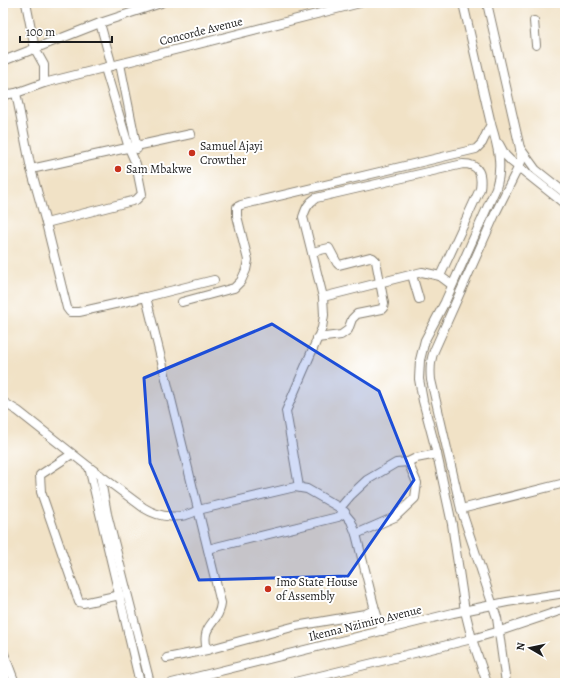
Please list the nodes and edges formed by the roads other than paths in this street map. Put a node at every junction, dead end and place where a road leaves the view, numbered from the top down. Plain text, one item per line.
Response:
1 (26, 3) edge
2 (161, 3) edge
3 (360, 3) edge
4 (463, 3) edge
5 (487, 3) edge
6 (534, 21) dead end
7 (100, 23) junction
8 (536, 45) dead end
9 (35, 48) junction
10 (3, 61) edge
11 (112, 66) junction
12 (44, 83) junction
13 (16, 93) junction
14 (3, 95) edge
15 (491, 124) junction
16 (191, 134) dead end
17 (496, 140) junction
18 (133, 147) junction
19 (520, 148) junction
20 (518, 168) junction
21 (31, 169) junction
22 (565, 193) edge
23 (565, 204) edge
24 (46, 222) junction
25 (312, 252) junction
26 (412, 274) junction
27 (440, 276) junction
28 (214, 280) dead end
29 (381, 283) junction
30 (452, 284) junction
31 (146, 297) junction
32 (323, 297) junction
33 (419, 299) dead end
34 (182, 302) dead end
35 (317, 338) junction
36 (420, 369) junction
37 (430, 370) junction
38 (3, 402) edge
39 (72, 454) junction
40 (437, 454) junction
41 (408, 462) junction
42 (89, 467) junction
43 (100, 475) junction
44 (565, 483) edge
45 (299, 487) junction
46 (461, 508) junction
47 (198, 510) junction
48 (342, 510) junction
49 (356, 534) junction
50 (208, 549) junction
51 (565, 593) edge
52 (120, 595) junction
53 (493, 604) junction
54 (374, 606) junction
55 (565, 609) edge
56 (465, 611) junction
57 (382, 631) junction
58 (500, 631) junction
59 (472, 639) junction
60 (208, 650) junction
61 (3, 652) edge
62 (167, 658) dead end
63 (15, 683) edge
64 (140, 683) edge
65 (150, 683) edge
66 (172, 683) edge
67 (291, 683) edge
68 (486, 683) edge
69 (506, 683) edge

1 - 9 street
2 - 7 street
3 - 11 street, Concorde Avenue
4 - 15 street
5 - 19 street
6 - 8 street
7 - 9 street
7 - 11 street
9 - 10 street
9 - 12 street
11 - 12 street, Concorde Avenue
11 - 18 street
11 - 18 street
12 - 13 street, Concorde Avenue
13 - 14 street, Concorde Avenue
13 - 21 street
15 - 17 street
15 - 34 street
16 - 18 street
17 - 20 street
17 - 30 street
18 - 21 street
18 - 24 street
19 - 20 street
19 - 22 street
20 - 23 street
20 - 37 street
21 - 24 street
24 - 31 street
25 - 27 street
25 - 29 street
25 - 32 street
26 - 27 street
26 - 29 street
26 - 33 street
27 - 30 street
28 - 31 street
29 - 32 street
29 - 35 street
30 - 36 street
31 - 47 street
32 - 35 street
35 - 45 street
36 - 37 street
36 - 40 street
37 - 46 street
38 - 39 street
39 - 42 street
39 - 52 street
40 - 41 street
40 - 56 street
41 - 48 street
41 - 49 street
42 - 43 street
42 - 52 street
43 - 47 street
43 - 65 street
44 - 46 street
45 - 47 street
45 - 48 street
46 - 53 street
47 - 50 street
48 - 49 street
48 - 50 street
49 - 54 street
50 - 60 street
51 - 53 street, Ikenna Nzimiro Avenue
52 - 64 street
53 - 56 street, Ikenna Nzimiro Avenue
53 - 58 street
54 - 57 street
54 - 60 street
55 - 58 street
56 - 57 street, Ikenna Nzimiro Avenue
56 - 59 street
57 - 66 street, Ikenna Nzimiro Avenue
58 - 59 street
58 - 69 street
59 - 67 street
59 - 68 street
60 - 62 street
61 - 63 street

